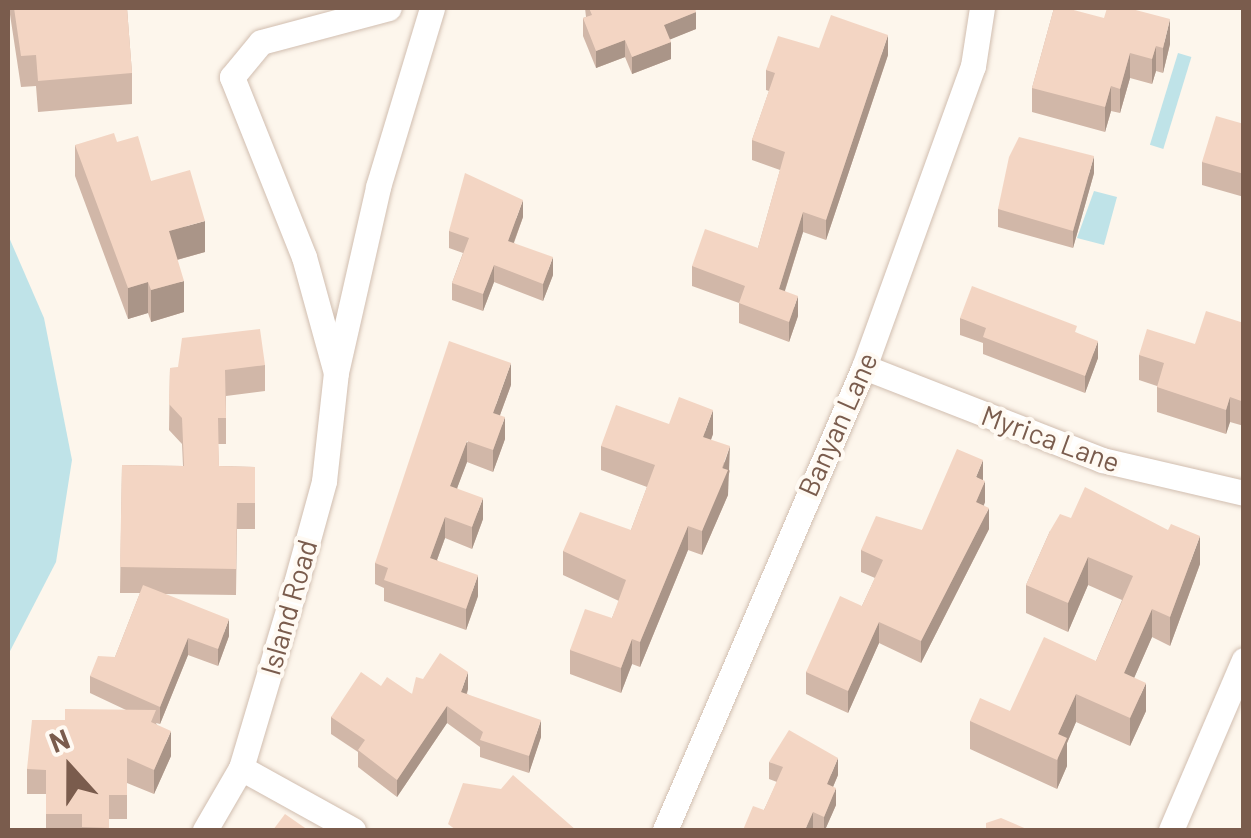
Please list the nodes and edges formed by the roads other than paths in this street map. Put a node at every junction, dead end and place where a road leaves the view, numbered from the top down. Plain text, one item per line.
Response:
1 (389, 8) edge
2 (432, 8) edge
3 (982, 8) edge
4 (864, 367) junction
5 (336, 373) junction
6 (1244, 493) edge
7 (1244, 660) edge
8 (241, 768) junction
9 (206, 830) edge
10 (353, 830) edge
11 (665, 830) edge
12 (1171, 830) edge

1 - 5 street, Island Road
2 - 5 street, Island Road
3 - 4 street, Banyan Lane
4 - 6 street, Myrica Lane
4 - 11 street, Banyan Lane
5 - 8 street, Island Road
7 - 12 street
8 - 9 street, Island Road
8 - 10 street

